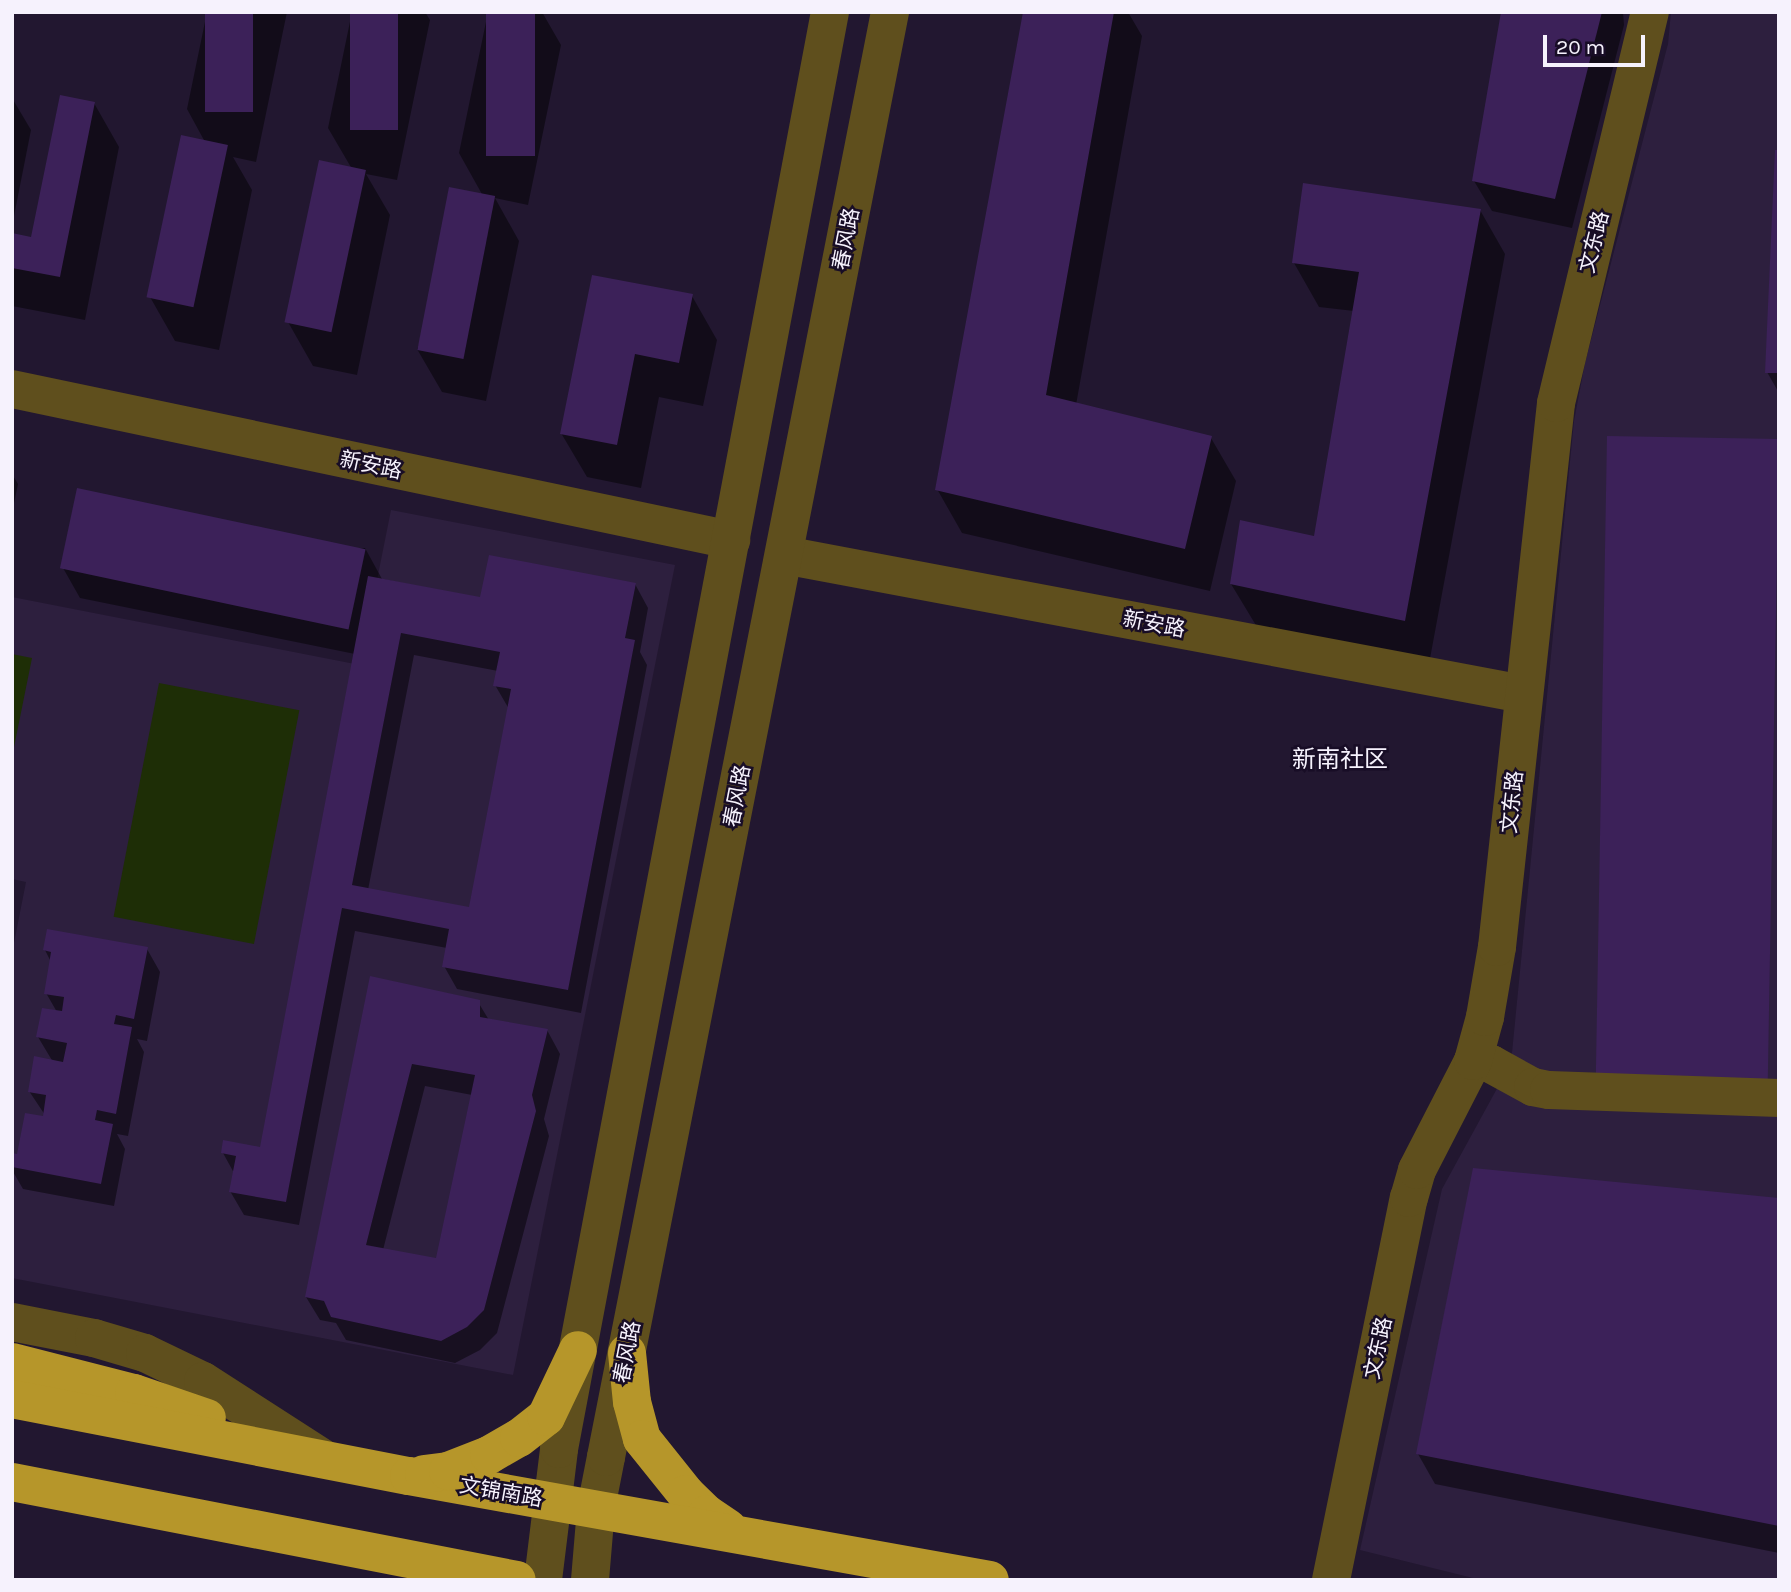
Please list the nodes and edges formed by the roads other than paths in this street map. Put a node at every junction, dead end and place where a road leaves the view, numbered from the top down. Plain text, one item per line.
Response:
1 (830, 12) edge
2 (890, 12) edge
3 (1650, 12) edge
4 (12, 389) edge
5 (731, 540) junction
6 (784, 555) junction
7 (1523, 694) junction
8 (1473, 1061) junction
9 (1779, 1098) edge
10 (12, 1322) edge
11 (578, 1350) junction
12 (627, 1353) junction
13 (12, 1362) edge
14 (12, 1399) edge
15 (324, 1459) junction
16 (409, 1476) junction
17 (12, 1482) edge
18 (552, 1501) junction
19 (596, 1508) junction
20 (736, 1532) junction
21 (369, 1552) junction
22 (433, 1580) edge
23 (517, 1580) edge
24 (543, 1580) edge
25 (590, 1580) edge
26 (990, 1580) edge
27 (1331, 1580) edge

1 - 5 street
2 - 6 street, 春风路
3 - 7 street, 文东路
4 - 5 street, 新安路
5 - 11 street
6 - 7 street, 新安路
6 - 12 street, 春风路
7 - 8 street, 文东路
8 - 9 street
8 - 27 street, 文东路
10 - 15 street
11 - 16 highway
11 - 18 street
12 - 19 street, 春风路
12 - 20 highway
13 - 15 highway
14 - 15 highway, 文锦南路
15 - 16 highway, 文锦南路
16 - 18 highway, 文锦南路
17 - 21 highway
18 - 19 highway, 文锦南路
18 - 24 street
19 - 20 highway, 文锦南路
19 - 25 street, 春风路
20 - 26 highway, 文锦南路
21 - 22 highway
21 - 23 highway

